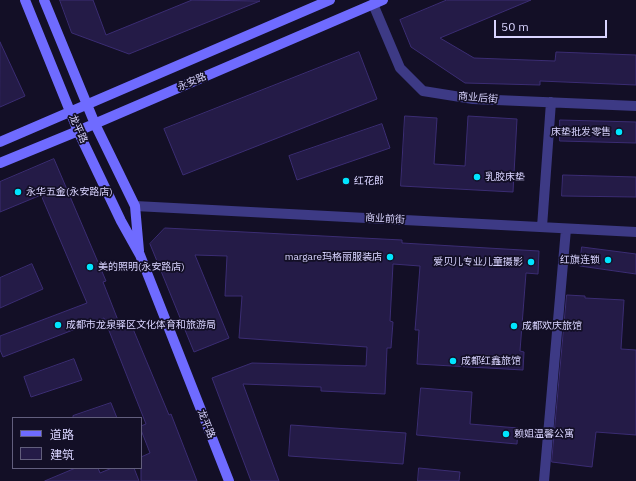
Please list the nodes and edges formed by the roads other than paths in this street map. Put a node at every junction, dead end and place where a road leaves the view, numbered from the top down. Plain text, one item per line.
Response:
1 (25, 0) edge
2 (44, 0) edge
3 (330, 0) edge
4 (383, 0) edge
5 (373, 4) junction
6 (551, 102) junction
7 (87, 104) junction
8 (636, 106) edge
9 (70, 112) junction
10 (95, 124) junction
11 (78, 131) junction
12 (0, 142) edge
13 (0, 163) edge
14 (135, 206) junction
15 (542, 227) junction
16 (566, 228) junction
17 (636, 232) edge
18 (140, 255) junction
19 (229, 481) edge
20 (544, 481) edge

1 - 9 street, 龙平路
2 - 7 street, 龙平路
3 - 7 street
4 - 5 street, 永安路
5 - 6 street, 商业后街
5 - 10 street, 永安路
6 - 8 street, 商业后街
6 - 15 street
7 - 9 street
7 - 10 street, 龙平路
9 - 11 street, 龙平路
9 - 12 street
10 - 11 street, 永安路
10 - 14 street, 龙平路
11 - 13 street, 永安路
11 - 18 street, 龙平路
14 - 15 street, 商业前街
14 - 18 street, 龙平路
15 - 16 street, 商业前街
16 - 17 street, 商业前街
16 - 20 street
18 - 19 street, 龙平路

